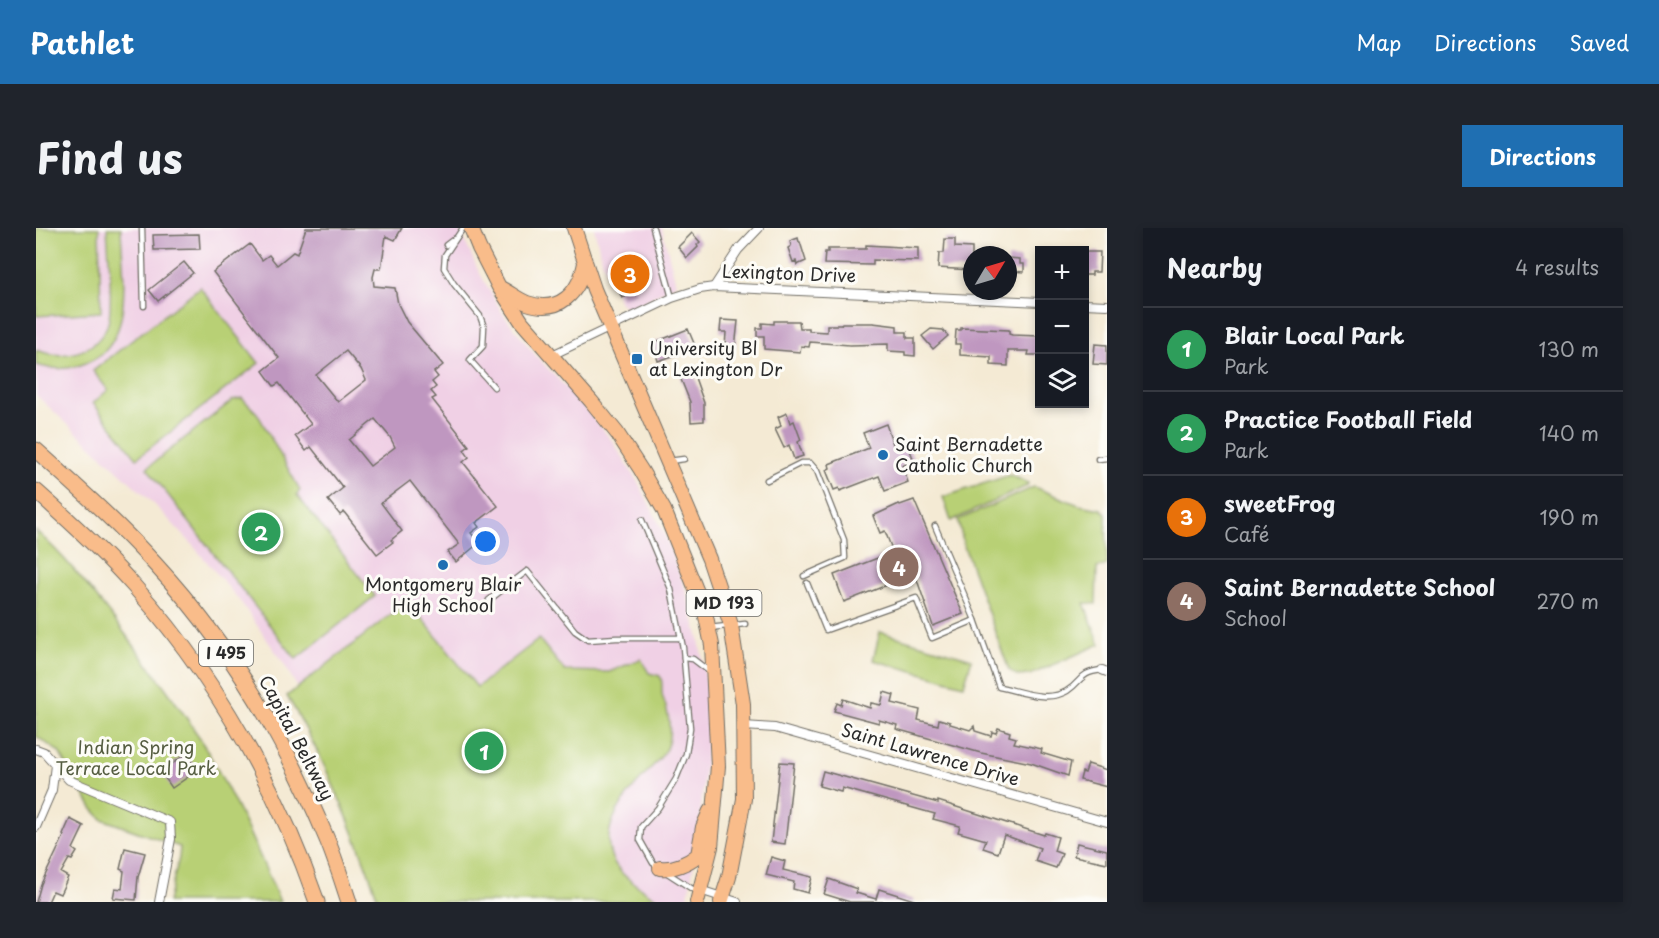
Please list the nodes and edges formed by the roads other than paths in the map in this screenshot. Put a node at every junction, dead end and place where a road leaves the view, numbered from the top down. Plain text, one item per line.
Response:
1 (142, 228) edge
2 (463, 228) edge
3 (471, 228) edge
4 (574, 228) edge
5 (653, 228) edge
6 (759, 228) edge
7 (456, 237) junction
8 (446, 245) dead end
9 (585, 263) junction
10 (499, 287) junction
11 (714, 287) junction
12 (672, 298) junction
13 (1035, 302) edge
14 (1089, 304) edge
15 (1107, 305) edge
16 (144, 306) dead end
17 (611, 327) junction
18 (552, 356) junction
19 (494, 387) dead end
20 (36, 450) edge
21 (1107, 458) edge
22 (684, 459) dead end
23 (1098, 459) dead end
24 (669, 461) junction
25 (767, 480) dead end
26 (38, 492) edge
27 (642, 520) dead end
28 (935, 526) dead end
29 (804, 576) dead end
30 (807, 583) dead end
31 (489, 600) dead end
32 (975, 620) junction
33 (738, 624) junction
34 (708, 629) junction
35 (681, 638) junction
36 (684, 658) junction
37 (1104, 671) edge
38 (713, 673) junction
39 (744, 726) junction
40 (36, 749) edge
41 (56, 765) junction
42 (715, 805) junction
43 (1107, 822) edge
44 (36, 827) edge
45 (660, 868) junction
46 (699, 895) edge
47 (722, 900) edge
48 (159, 902) edge
49 (317, 902) edge
50 (349, 902) edge
51 (737, 902) edge

1 - 16 lane
2 - 7 lane
3 - 10 main road, MD 193
4 - 9 main road, MD 193
5 - 12 lane
6 - 11 street
7 - 8 lane
7 - 19 lane
9 - 10 main road
9 - 17 main road, MD 193
10 - 18 main road, MD 193
11 - 12 street, Lexington Drive
11 - 13 street, Lexington Drive
12 - 17 street, Lexington Drive
14 - 15 street
17 - 18 street, Lexington Drive
17 - 24 main road, MD 193
18 - 34 main road, MD 193
20 - 50 highway, Capital Beltway / I 495
21 - 23 lane
22 - 24 lane
24 - 33 main road, MD 193
25 - 29 lane
26 - 49 highway, I 495
27 - 35 lane
28 - 32 lane
30 - 32 lane
31 - 35 lane
32 - 37 lane
33 - 34 lane
33 - 39 main road, MD 193
34 - 38 main road, MD 193
35 - 36 lane
36 - 38 lane
36 - 45 lane
38 - 42 main road, MD 193
39 - 43 street, Saint Lawrence Drive
39 - 47 main road, MD 193
40 - 41 street
41 - 44 street
41 - 48 street
42 - 45 main road
42 - 46 main road, MD 193
45 - 46 lane
46 - 47 street
47 - 51 street

